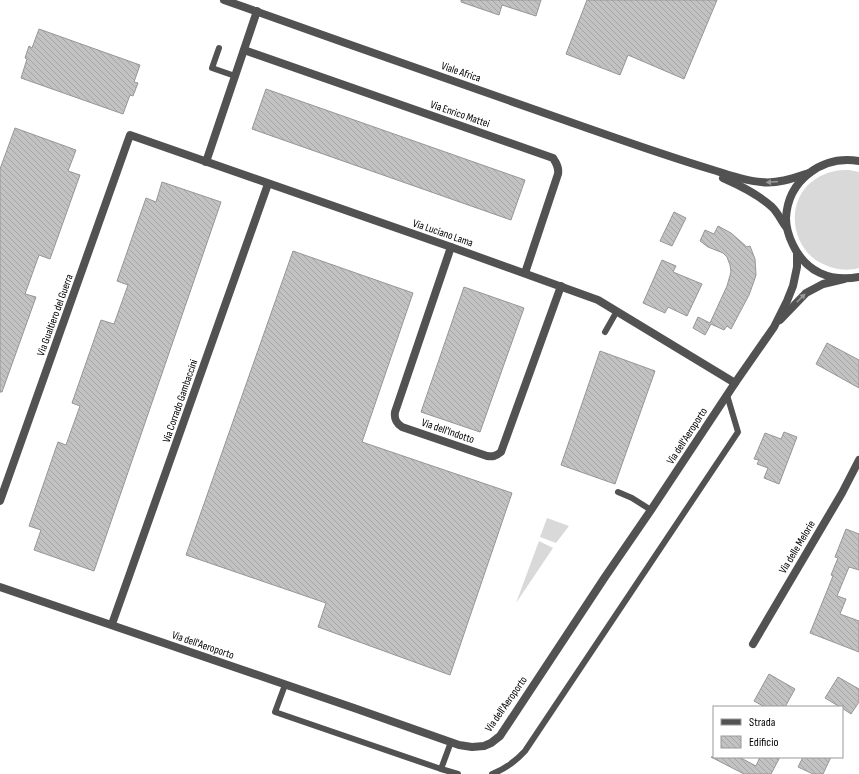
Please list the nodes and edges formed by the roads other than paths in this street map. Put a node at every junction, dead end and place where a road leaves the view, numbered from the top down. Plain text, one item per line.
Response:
1 (224, 0) edge
2 (257, 11) junction
3 (219, 48) dead end
4 (244, 50) junction
5 (235, 76) junction
6 (130, 135) joint
7 (859, 161) edge
8 (206, 162) junction
9 (691, 164) junction
10 (809, 173) junction
11 (268, 184) junction
12 (787, 230) junction
13 (452, 247) junction
14 (797, 253) junction
15 (525, 273) junction
16 (859, 277) edge
17 (845, 278) junction
18 (561, 286) junction
19 (617, 311) junction
20 (774, 327) junction
21 (605, 332) dead end
22 (735, 383) junction
23 (727, 395) junction
24 (859, 460) edge
25 (618, 492) dead end
26 (0, 502) edge
27 (651, 510) junction
28 (0, 586) edge
29 (112, 624) junction
30 (753, 644) dead end
31 (285, 685) junction
32 (451, 742) junction
33 (441, 769) junction
34 (458, 774) edge
35 (492, 774) edge

1 - 2 street, Viale Africa
2 - 4 street
2 - 9 street, Viale Africa
3 - 5 lane
4 - 5 street
4 - 15 street, Via Enrico Mattei
5 - 8 street
6 - 8 street, Via Luciano Lama
6 - 26 street, Via Gualtiero del Guerra
7 - 10 street, Viale Africa
8 - 11 street, Via Luciano Lama
10 -> 9 street, Viale Africa
9 - 12 street, Viale Africa
10 - 12 street, Viale Africa
11 - 13 street, Via Luciano Lama
11 - 29 street, Via Corrado Gambaccini
12 - 14 street, Viale Africa
13 - 15 street, Via Luciano Lama
13 - 18 street, Via dell'Indotto
14 - 17 street, Viale Africa
14 - 20 street, Via dell'Aeroporto
15 - 18 street, Via Luciano Lama
16 - 17 street, Viale Africa
20 -> 17 street, Via dell'Aeroporto
18 - 19 street, Via Luciano Lama
19 - 21 lane
19 - 22 street, Via Luciano Lama
20 - 22 street, Via dell'Aeroporto
22 - 23 street, Via dell'Aeroporto
23 - 27 street, Via dell'Aeroporto
23 - 35 lane
24 - 30 street, Via delle Melorie
25 - 27 lane
27 - 32 street, Via dell'Aeroporto
28 - 29 street, Via dell'Aeroporto
29 - 31 street, Via dell'Aeroporto
31 - 32 street, Via dell'Aeroporto
31 - 33 lane
32 - 33 lane
33 - 34 lane

